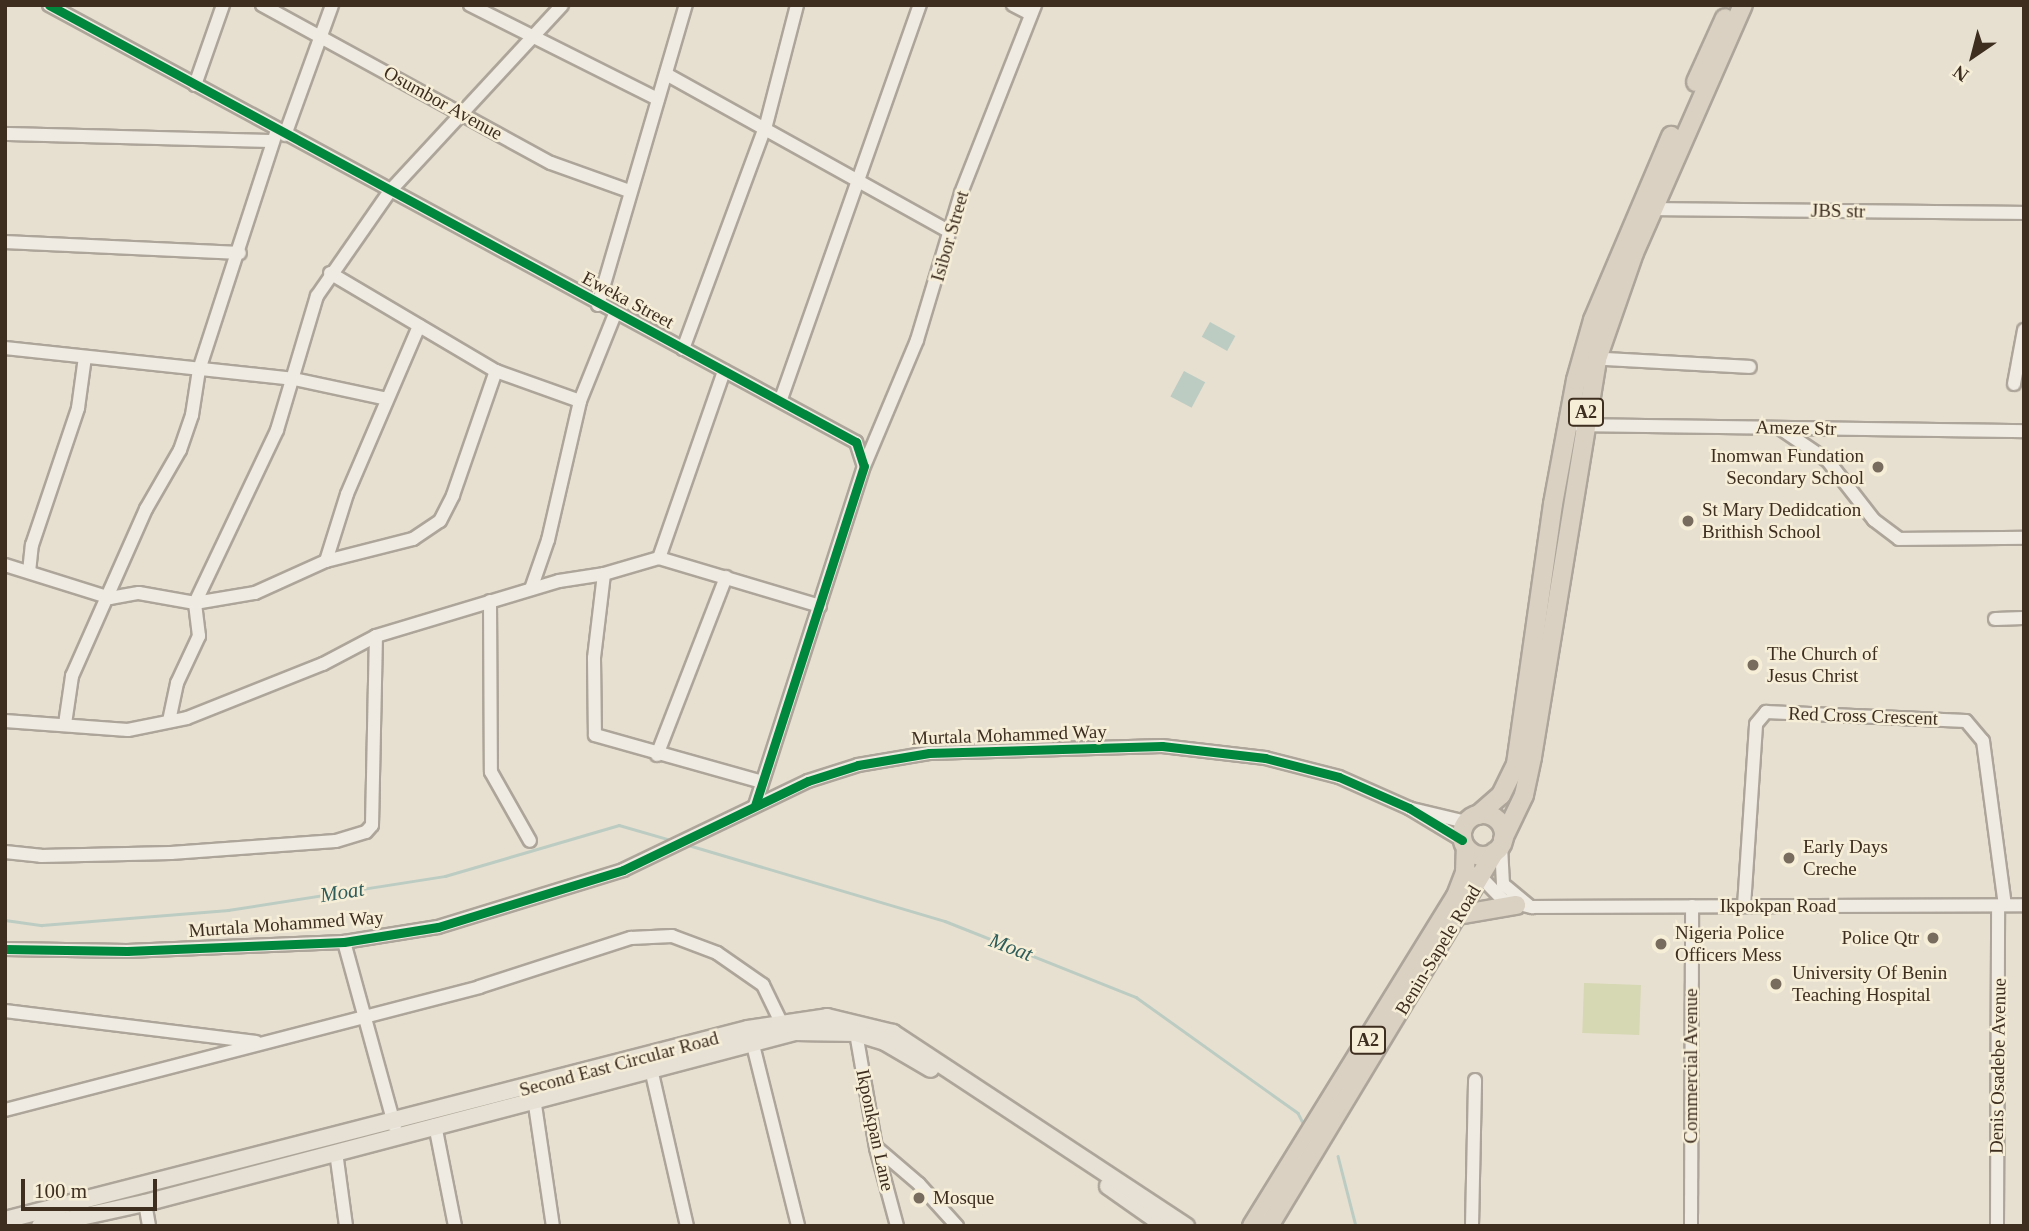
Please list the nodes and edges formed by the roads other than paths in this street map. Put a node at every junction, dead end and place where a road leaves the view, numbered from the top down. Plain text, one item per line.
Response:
1 (49, 5) edge
2 (223, 5) edge
3 (262, 5) edge
4 (331, 5) edge
5 (470, 5) edge
6 (562, 5) edge
7 (686, 5) edge
8 (797, 5) edge
9 (920, 5) edge
10 (1013, 5) edge
11 (1731, 5) edge
12 (1743, 5) edge
13 (1033, 10) edge
14 (534, 37) junction
15 (322, 38) junction
16 (666, 74) junction
17 (195, 85) junction
18 (658, 99) junction
19 (463, 115) junction
20 (766, 125) junction
21 (5, 134) edge
22 (278, 136) junction
23 (857, 180) junction
24 (390, 191) junction
25 (629, 191) junction
26 (1653, 209) junction
27 (2024, 212) edge
28 (948, 231) junction
29 (5, 242) edge
30 (240, 253) junction
31 (330, 273) junction
32 (598, 305) junction
33 (615, 314) junction
34 (419, 326) junction
35 (2024, 330) edge
36 (2022, 345) edge
37 (5, 348) edge
38 (683, 349) junction
39 (85, 357) junction
40 (1589, 358) junction
41 (1750, 367) dead end
42 (199, 370) junction
43 (496, 371) junction
44 (723, 371) junction
45 (293, 379) junction
46 (2014, 384) dead end
47 (387, 399) junction
48 (781, 399) junction
49 (580, 401) junction
50 (1576, 424) junction
51 (1777, 428) junction
52 (2024, 431) edge
53 (864, 466) junction
54 (2024, 538) edge
55 (659, 558) junction
56 (326, 561) junction
57 (5, 565) edge
58 (29, 572) junction
59 (604, 574) junction
60 (726, 577) junction
61 (531, 589) junction
62 (110, 598) junction
63 (490, 601) junction
64 (195, 603) junction
65 (820, 606) junction
66 (2024, 618) edge
67 (1995, 619) dead end
68 (376, 636) junction
69 (5, 721) edge
70 (169, 721) junction
71 (65, 724) junction
72 (657, 755) junction
73 (759, 781) junction
74 (755, 805) junction
75 (1468, 837) junction
76 (530, 841) dead end
77 (1500, 846) junction
78 (5, 852) edge
79 (1480, 879) junction
80 (2001, 905) junction
81 (2024, 905) edge
82 (1524, 906) junction
83 (1692, 906) junction
84 (1744, 906) junction
85 (1458, 915) junction
86 (344, 942) junction
87 (5, 949) edge
88 (5, 1010) edge
89 (367, 1016) junction
90 (781, 1022) junction
91 (856, 1033) junction
92 (752, 1041) junction
93 (263, 1043) junction
94 (651, 1069) junction
95 (1475, 1080) dead end
96 (534, 1098) junction
97 (5, 1110) edge
98 (435, 1125) junction
99 (395, 1129) junction
100 (876, 1148) junction
101 (336, 1152) junction
102 (145, 1203) junction
103 (5, 1220) edge
104 (58, 1224) edge
105 (40, 1226) edge
106 (149, 1226) edge
107 (346, 1226) edge
108 (455, 1226) edge
109 (552, 1226) edge
110 (687, 1226) edge
111 (798, 1226) edge
112 (897, 1226) edge
113 (957, 1226) edge
114 (1165, 1226) edge
115 (1186, 1226) edge
116 (1252, 1226) edge
117 (1269, 1226) edge
118 (1472, 1226) edge
119 (1691, 1226) edge
120 (1997, 1226) edge

1 - 17 street, Eweka Street
2 - 17 street
3 - 15 street, Osumbor Avenue
4 - 15 street
5 - 14 street
6 - 14 street
7 - 16 street
8 - 20 street
9 - 23 street
10 - 13 street
11 - 40 highway, A2
12 - 26 highway, A2
13 - 28 street, Isibor Street
14 - 18 street
14 - 19 street
15 - 19 street, Osumbor Avenue
15 - 22 street
16 - 18 street
16 - 20 street
17 - 22 street, Eweka Street
18 - 25 street
19 - 24 street
19 - 25 street, Osumbor Avenue
20 - 23 street
20 - 38 street
21 - 22 street
22 - 24 street, Eweka Street
22 - 30 street
23 - 28 street
23 - 48 street
24 - 31 street
24 - 32 street, Eweka Street
25 - 32 street
26 - 27 street, JBS str
26 - 40 highway, A2
28 - 53 street, Isibor Street
29 - 30 street
30 - 42 street
31 - 34 street
31 - 45 street
32 - 33 street, Eweka Street
33 - 38 street, Eweka Street
33 - 49 street
34 - 43 street
34 - 47 street
35 - 36 street
36 - 46 street
37 - 39 street
38 - 44 street, Eweka Street
39 - 42 street
39 - 58 street
40 - 41 street
40 - 50 highway, A2
42 - 45 street
42 - 62 street
43 - 49 street
43 - 56 street
44 - 48 street, Eweka Street
44 - 55 street
45 - 47 street
45 - 64 street
47 - 56 street
48 - 53 street, Eweka Street
49 - 61 street
50 - 51 street, Ameze Str
50 - 75 highway, A2
50 - 77 highway, A2
51 - 52 street, Ameze Str
51 - 54 street
53 - 65 street
55 - 59 street
55 - 60 street
56 - 64 street
57 - 58 street
58 - 62 street
59 - 61 street
59 - 72 street
60 - 65 street
60 - 72 street
61 - 63 street
62 - 64 street
62 - 71 street
63 - 68 street
63 - 76 street
64 - 70 street
65 - 73 street
66 - 67 street
68 - 70 street
68 - 78 street
69 - 71 street
70 - 71 street
72 - 73 street
73 - 74 street
74 - 75 street, Murtala Mohammed Way
74 - 86 street, Murtala Mohammed Way
75 - 77 highway
75 - 77 highway
75 - 79 street
75 - 116 highway, Benin-Sapele Road / A2
77 - 79 highway, Benin-Sapele Road / A2
77 - 82 street
79 - 82 street
79 - 85 highway, Benin-Sapele Road / A2
80 - 81 street, Ikpokpan Road
80 - 84 street, Ikpokpan Road
80 - 84 street, Red Cross Crescent
80 - 120 street, Denis Osadebe Avenue
82 - 83 street, Ikpokpan Road
82 - 85 highway
83 - 84 street, Ikpokpan Road
83 - 119 street, Commercial Avenue
85 - 117 highway, Benin-Sapele Road / A2
86 - 87 street, Murtala Mohammed Way
86 - 89 street
88 - 93 street
89 - 90 street
89 - 93 street
89 - 99 street
90 - 99 main road, Second East Circular Road
90 - 115 main road, Second East Circular Road
91 - 92 main road, Second East Circular Road
91 - 100 street, Ikponkpan Lane
91 - 114 main road, Second East Circular Road
92 - 94 main road, Second East Circular Road
92 - 111 street
93 - 97 street
94 - 96 main road, Second East Circular Road
94 - 110 street
95 - 118 street
96 - 98 main road, Second East Circular Road
96 - 109 street
98 - 99 main road, Second East Circular Road
98 - 108 street
99 - 101 main road, Second East Circular Road
99 - 103 main road, Second East Circular Road
100 - 112 street, Ikponkpan Lane
100 - 113 street
101 - 102 main road, Second East Circular Road
101 - 107 street
102 - 104 main road, Second East Circular Road
102 - 106 street
104 - 105 main road, Second East Circular Road

